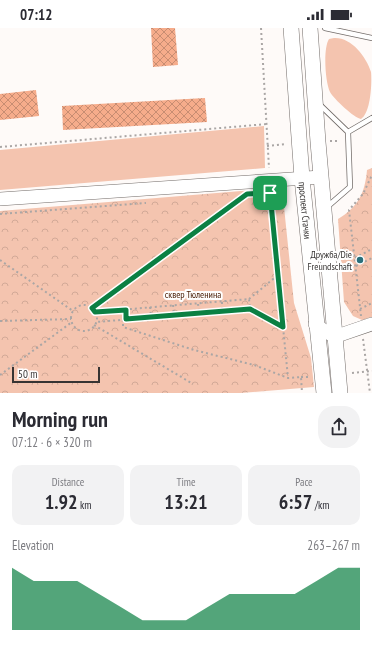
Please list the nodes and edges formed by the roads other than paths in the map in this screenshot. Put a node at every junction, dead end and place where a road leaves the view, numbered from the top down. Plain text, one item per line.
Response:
1 (291, 28) edge
2 (310, 28) edge
3 (325, 28) edge
4 (372, 38) edge
5 (315, 101) junction
6 (372, 118) edge
7 (348, 132) junction
8 (321, 177) junction
9 (302, 178) junction
10 (0, 198) edge
11 (324, 210) junction
12 (315, 324) junction
13 (367, 326) edge
14 (334, 337) junction
15 (324, 393) edge
16 (340, 393) edge

1 - 9 main road, проспект Стачки
2 - 5 main road, проспект Стачки
3 - 4 lane
5 - 7 lane
5 - 8 main road, проспект Стачки
6 - 7 lane
7 - 11 lane
8 - 9 main road
8 - 11 main road, проспект Стачки
9 - 10 main road
9 - 12 main road, проспект Стачки
11 - 14 main road, проспект Стачки
12 - 14 main road
12 - 15 main road, проспект Стачки
13 - 14 main road
14 - 16 main road, проспект Стачки

